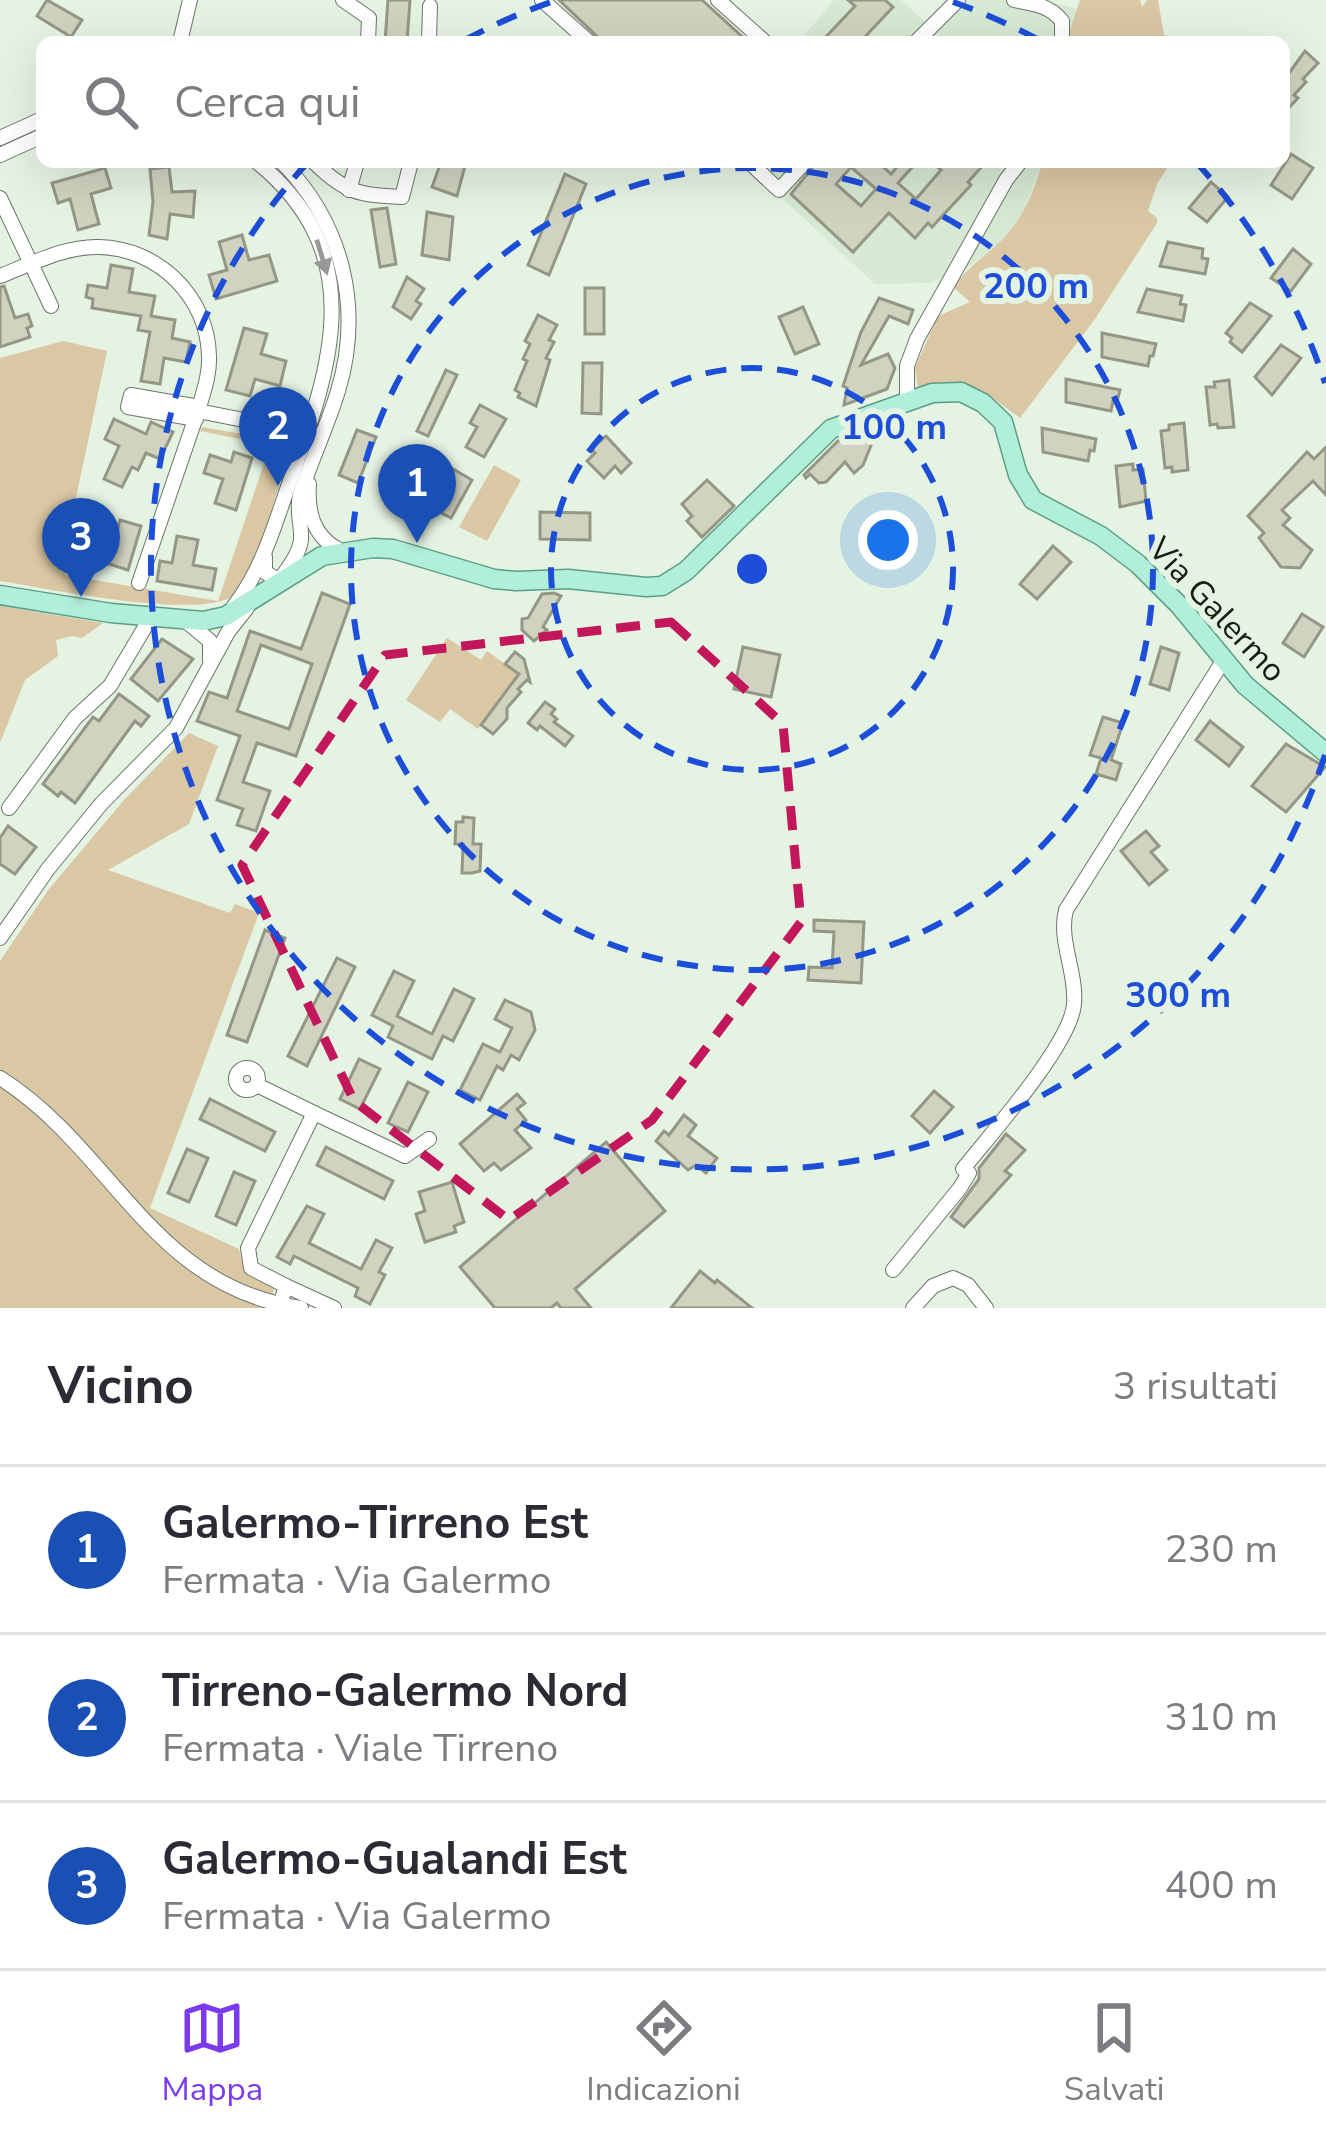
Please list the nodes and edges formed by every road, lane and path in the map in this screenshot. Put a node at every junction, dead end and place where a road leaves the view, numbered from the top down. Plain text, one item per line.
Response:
1 (190, 0) edge
2 (343, 0) edge
3 (542, 0) edge
4 (718, 0) edge
5 (958, 0) edge
6 (1014, 0) edge
7 (430, 6) dead end
8 (181, 36) edge
9 (368, 36) edge
10 (429, 36) edge
11 (582, 36) edge
12 (758, 36) edge
13 (922, 36) edge
14 (1062, 36) edge
15 (36, 122) edge
16 (0, 138) edge
17 (36, 139) edge
18 (0, 155) edge
19 (264, 168) edge
20 (287, 168) edge
21 (320, 168) edge
22 (355, 168) edge
23 (409, 168) edge
24 (755, 168) edge
25 (799, 168) edge
26 (1015, 168) edge
27 (349, 190) junction
28 (0, 198) edge
29 (31, 264) junction
30 (0, 276) edge
31 (51, 306) dead end
32 (908, 400) junction
33 (197, 412) junction
34 (315, 434) junction
35 (310, 473) junction
36 (267, 546) junction
37 (338, 550) junction
38 (279, 581) junction
39 (140, 583) dead end
40 (0, 595) edge
41 (255, 599) junction
42 (226, 616) junction
43 (152, 617) junction
44 (184, 620) junction
45 (1223, 661) junction
46 (208, 665) junction
47 (1326, 753) edge
48 (6, 813) edge
49 (0, 938) edge
50 (0, 1078) edge
51 (256, 1084) dead end
52 (314, 1113) junction
53 (429, 1138) dead end
54 (893, 1270) dead end
55 (286, 1286) junction
56 (280, 1305) junction
57 (301, 1308) edge
58 (334, 1308) edge
59 (913, 1308) edge
60 (986, 1308) edge

1 - 8 street
2 - 9 street
3 - 11 street
4 - 12 street
5 - 13 street
6 - 14 street
7 - 10 street
15 - 16 street
17 - 18 street
19 -> 34 street
20 - 34 street
21 - 27 street
22 - 27 street
23 - 27 street
24 - 25 street
26 - 32 street
28 - 29 street
29 - 30 street
29 - 31 street
29 - 33 street
32 - 37 main road, Via Galermo
32 - 45 main road, Via Galermo
33 - 34 street
33 - 39 street
34 - 35 street
34 - 36 street
35 - 37 street
35 - 38 street
36 - 38 street
36 - 42 street
37 - 38 main road, Via Galermo
38 - 41 main road, Via Galermo
40 - 43 main road, Via Galermo
41 - 42 main road, Via Galermo
41 - 46 street
42 - 44 main road, Via Galermo
43 - 44 main road, Via Galermo
43 - 48 street
44 - 46 street
45 - 47 main road, Via Galermo
45 - 54 street
46 - 49 street
50 - 56 street
51 - 52 street
52 - 53 street
52 - 55 street
55 - 56 street
55 - 58 street
56 - 57 street
59 - 60 street

